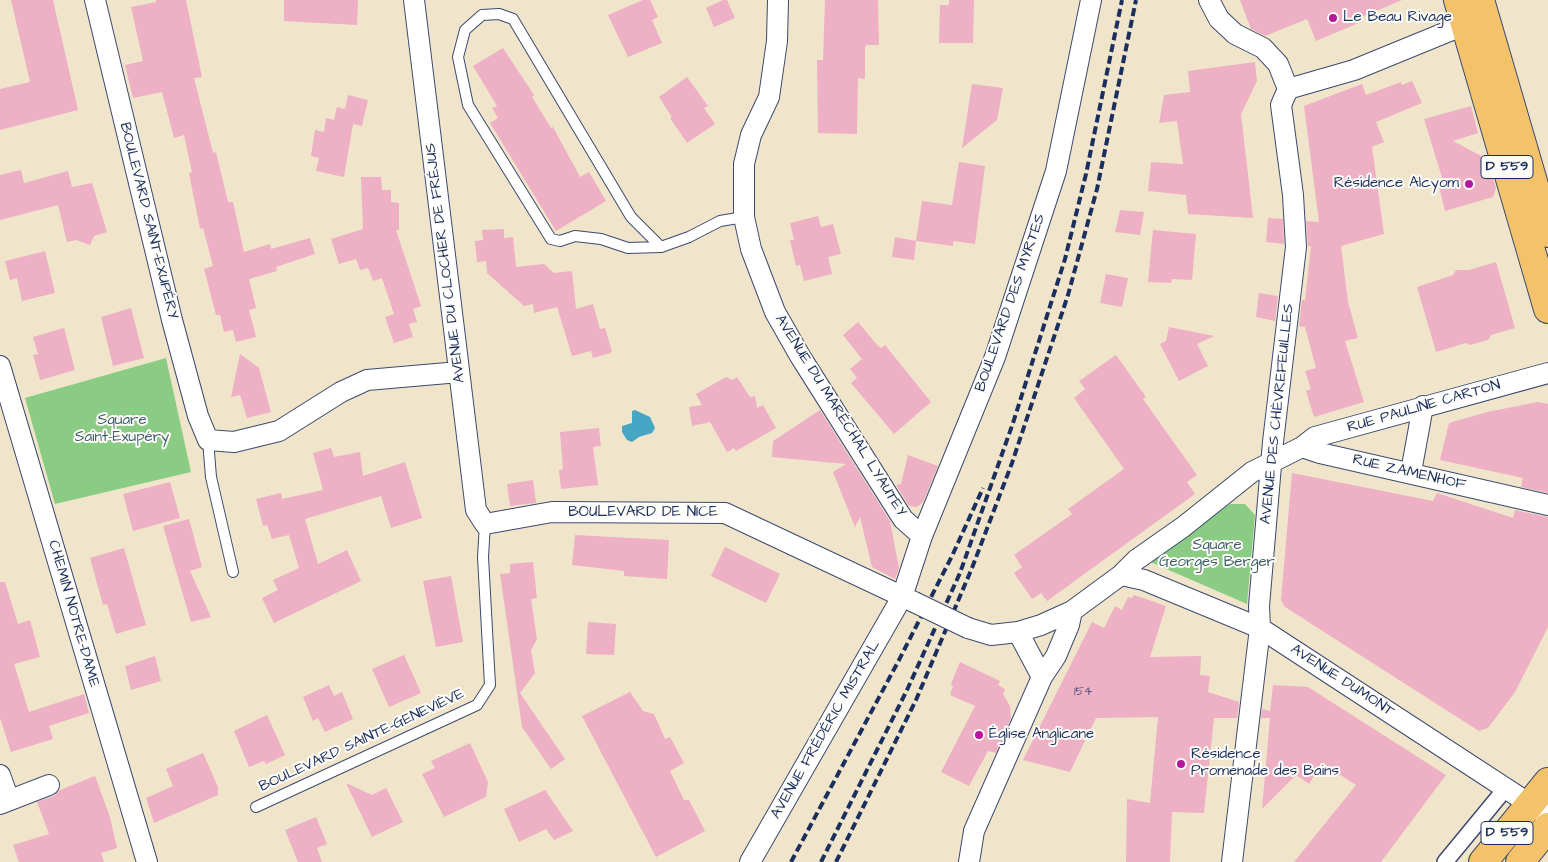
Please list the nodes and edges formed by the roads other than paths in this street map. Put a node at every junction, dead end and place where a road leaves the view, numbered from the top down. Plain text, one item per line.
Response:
1 (95, 0) edge
2 (414, 0) edge
3 (778, 0) edge
4 (1091, 0) edge
5 (1209, 0) edge
6 (1480, 0) edge
7 (1461, 13) edge
8 (1495, 53) junction
9 (1288, 89) junction
10 (744, 217) junction
11 (1548, 234) edge
12 (661, 247) junction
13 (1548, 309) edge
14 (0, 366) edge
15 (459, 372) junction
16 (1548, 372) edge
17 (5, 398) edge
18 (1423, 406) junction
19 (208, 440) junction
20 (1302, 447) junction
21 (1273, 460) junction
22 (1411, 472) junction
23 (1548, 505) edge
24 (485, 524) junction
25 (922, 536) junction
26 (233, 572) dead end
27 (1121, 575) junction
28 (908, 600) junction
29 (1072, 611) junction
30 (1260, 628) junction
31 (1018, 632) junction
32 (1042, 677) junction
33 (0, 775) edge
34 (1548, 782) edge
35 (49, 785) dead end
36 (1506, 788) junction
37 (4, 802) edge
38 (256, 807) dead end
39 (1539, 810) edge
40 (1548, 827) edge
41 (147, 862) edge
42 (750, 862) edge
43 (969, 862) edge
44 (1232, 862) edge
45 (1445, 862) edge
46 (1483, 862) edge
47 (1520, 862) edge

1 - 19 street, BOULEVARD SAINT-EXUPÉRY
2 - 15 street, AVENUE DU CLOCHER DE FRÉJUS
3 - 10 street, AVENUE DU MARÉCHAL LYAUTEY
4 - 25 street, BOULEVARD DES MYRTES
5 - 9 street
6 - 8 main road, D 559
7 - 8 street
7 - 9 street
7 - 13 main road, D 559
8 - 11 main road, D 559
9 - 21 street, AVENUE DES CHÈVREFEUILLES
10 - 12 lane
10 - 25 street, AVENUE DU MARÉCHAL LYAUTEY
12 - 12 lane
14 - 17 street, CHEMIN NOTRE-DAME
15 - 19 street
15 - 24 street, AVENUE DU CLOCHER DE FRÉJUS
16 - 18 street, RUE PAULINE CARTON
17 - 41 street, CHEMIN NOTRE-DAME
18 - 20 street, RUE PAULINE CARTON
18 - 22 street
19 - 26 lane, BOULEVARD SAINT-EXUPÉRY
20 - 21 street
20 - 22 street, RUE ZAMENHOF
21 - 27 street, BOULEVARD DE NICE
21 - 30 street, AVENUE DES CHÈVREFEUILLES
22 - 23 street, RUE ZAMENHOF
24 - 28 street, BOULEVARD DE NICE
24 - 38 lane, BOULEVARD SAINTE-GENEVIÈVE
25 - 28 street, BOULEVARD DES MYRTES
27 - 29 street, BOULEVARD DE NICE
27 - 30 street, AVENUE DUMONT
28 - 31 street, BOULEVARD DE NICE, bridge
28 - 42 street, AVENUE FRÉDÉRIC MISTRAL
29 - 31 street, BOULEVARD DE NICE
29 - 32 street
30 - 36 street, AVENUE DUMONT
30 - 44 street, AVENUE DES CHÈVREFEUILLES
31 - 32 street
32 - 43 street
33 - 37 street
34 - 39 main road, D 559
35 - 37 street
36 - 39 street, AVENUE DUMONT
36 - 45 street
39 - 46 main road, D 559
40 - 47 main road, D 559

